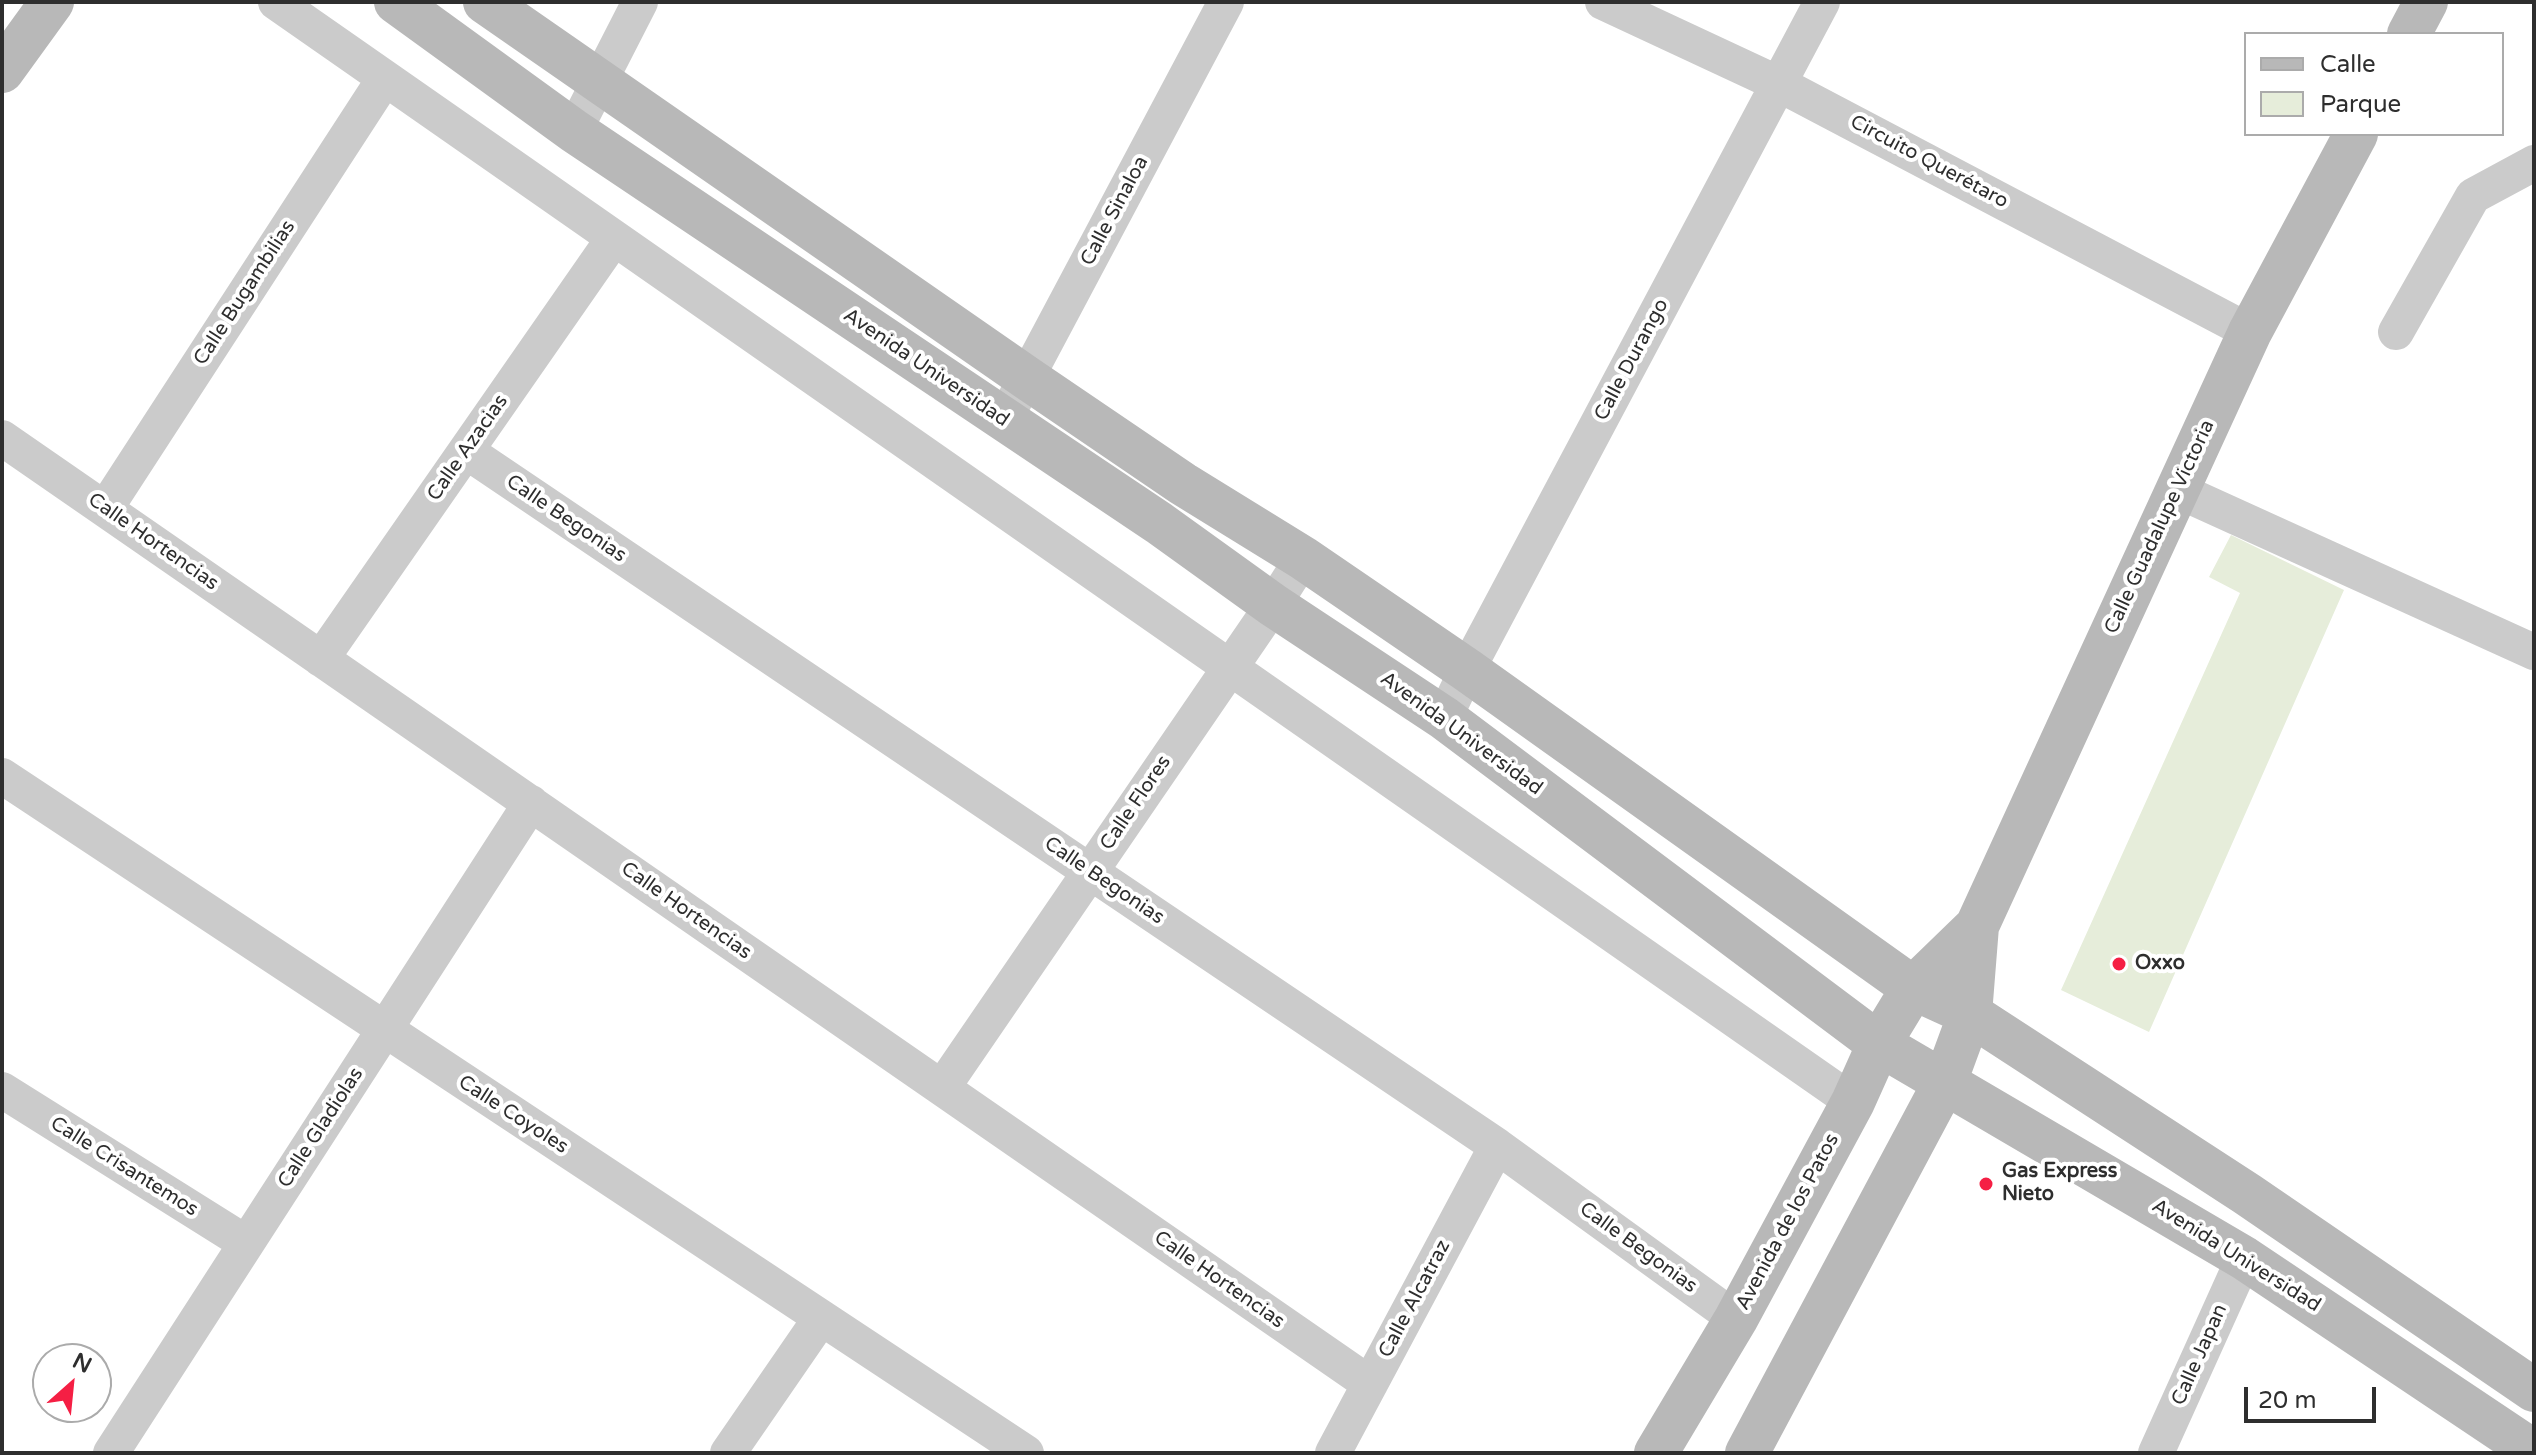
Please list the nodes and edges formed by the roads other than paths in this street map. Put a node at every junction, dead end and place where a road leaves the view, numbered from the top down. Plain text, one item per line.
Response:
1 (52, 2) edge
2 (276, 2) edge
3 (396, 2) edge
4 (485, 2) edge
5 (640, 2) edge
6 (1226, 2) edge
7 (1603, 2) edge
8 (1822, 2) edge
9 (2426, 2) edge
10 (2410, 32) edge
11 (2, 71) edge
12 (385, 78) junction
13 (599, 80) junction
14 (1779, 84) junction
15 (574, 131) junction
16 (2355, 136) edge
17 (2534, 163) edge
18 (614, 238) junction
19 (2250, 332) junction
20 (2396, 332) dead end
21 (1027, 378) junction
22 (1004, 420) junction
23 (2, 438) edge
24 (466, 451) junction
25 (2177, 490) junction
26 (105, 509) junction
27 (1303, 558) junction
28 (1273, 605) junction
29 (2534, 652) edge
30 (321, 659) junction
31 (1229, 667) junction
32 (1467, 670) junction
33 (1444, 718) junction
34 (2, 776) edge
35 (531, 803) junction
36 (1089, 871) junction
37 (1977, 926) junction
38 (1913, 988) junction
39 (1970, 1014) junction
40 (384, 1030) junction
41 (1879, 1044) junction
42 (1945, 1082) junction
43 (942, 1088) junction
44 (2, 1090) edge
45 (1853, 1102) junction
46 (1497, 1146) junction
47 (246, 1243) junction
48 (2244, 1258) junction
49 (821, 1318) junction
50 (1736, 1319) junction
51 (1370, 1384) junction
52 (2534, 1390) edge
53 (2534, 1452) edge
54 (111, 1453) edge
55 (728, 1453) edge
56 (1026, 1453) edge
57 (1333, 1453) edge
58 (1656, 1453) edge
59 (1747, 1453) edge
60 (2156, 1453) edge

1 - 11 main road
2 - 12 street
3 - 15 main road, Avenida Universidad
4 - 13 main road
5 - 13 street
6 - 21 street, Calle Sinaloa
7 - 14 street, Circuito Querétaro
8 - 14 street, Calle Durango
9 - 10 main road
12 - 18 street
12 - 26 street, Calle Bugambilias
13 - 15 street
13 - 21 main road
14 - 19 street, Circuito Querétaro
14 - 32 street, Calle Durango
15 - 22 main road, Avenida Universidad
16 - 19 main road, Calle Guadalupe Victoria
17 - 20 street
18 - 24 street, Calle Azacias
18 - 31 street
19 - 25 main road, Calle Guadalupe Victoria
21 - 22 street, Calle Sinaloa
21 - 27 main road
22 - 28 main road, Avenida Universidad
23 - 26 street, Calle Hortencias
24 - 30 street, Calle Azacias
24 - 36 street, Calle Begonias
25 - 29 street
25 - 37 main road, Calle Guadalupe Victoria
26 - 30 street, Calle Hortencias
27 - 28 street, Calle Flores
27 - 32 main road
28 - 31 street, Calle Flores
28 - 33 main road, Avenida Universidad
30 - 35 street, Calle Hortencias
31 - 36 street, Calle Flores
31 - 45 street
32 - 33 street, Calle Durango
32 - 38 main road
33 - 41 main road, Avenida Universidad
34 - 40 street, Calle Coyoles
35 - 40 street, Calle Gladiolas
35 - 43 street, Calle Hortencias
36 - 43 street, Calle Flores
36 - 46 street, Calle Begonias
37 - 38 main road, Calle Guadalupe Victoria
37 - 39 main road, Calle Guadalupe Victoria
38 - 39 main road
38 - 41 main road, Avenida de los Patos
39 - 42 main road
39 - 52 main road
40 - 47 street, Calle Gladiolas
40 - 49 street, Calle Coyoles
41 - 42 main road, Avenida Universidad
41 - 45 main road, Avenida de los Patos
42 - 48 main road, Avenida Universidad
42 - 59 main road
43 - 51 street, Calle Hortencias
44 - 47 street, Calle Crisantemos
45 - 50 main road, Avenida de los Patos
46 - 50 street, Calle Begonias
46 - 51 street, Calle Alcatraz
47 - 54 street, Calle Gladiolas
48 - 53 main road, Avenida Universidad
48 - 60 street, Calle Japan
49 - 55 street
49 - 56 street, Calle Coyoles
50 - 58 main road, Avenida de los Patos
51 - 57 street, Calle Alcatraz

